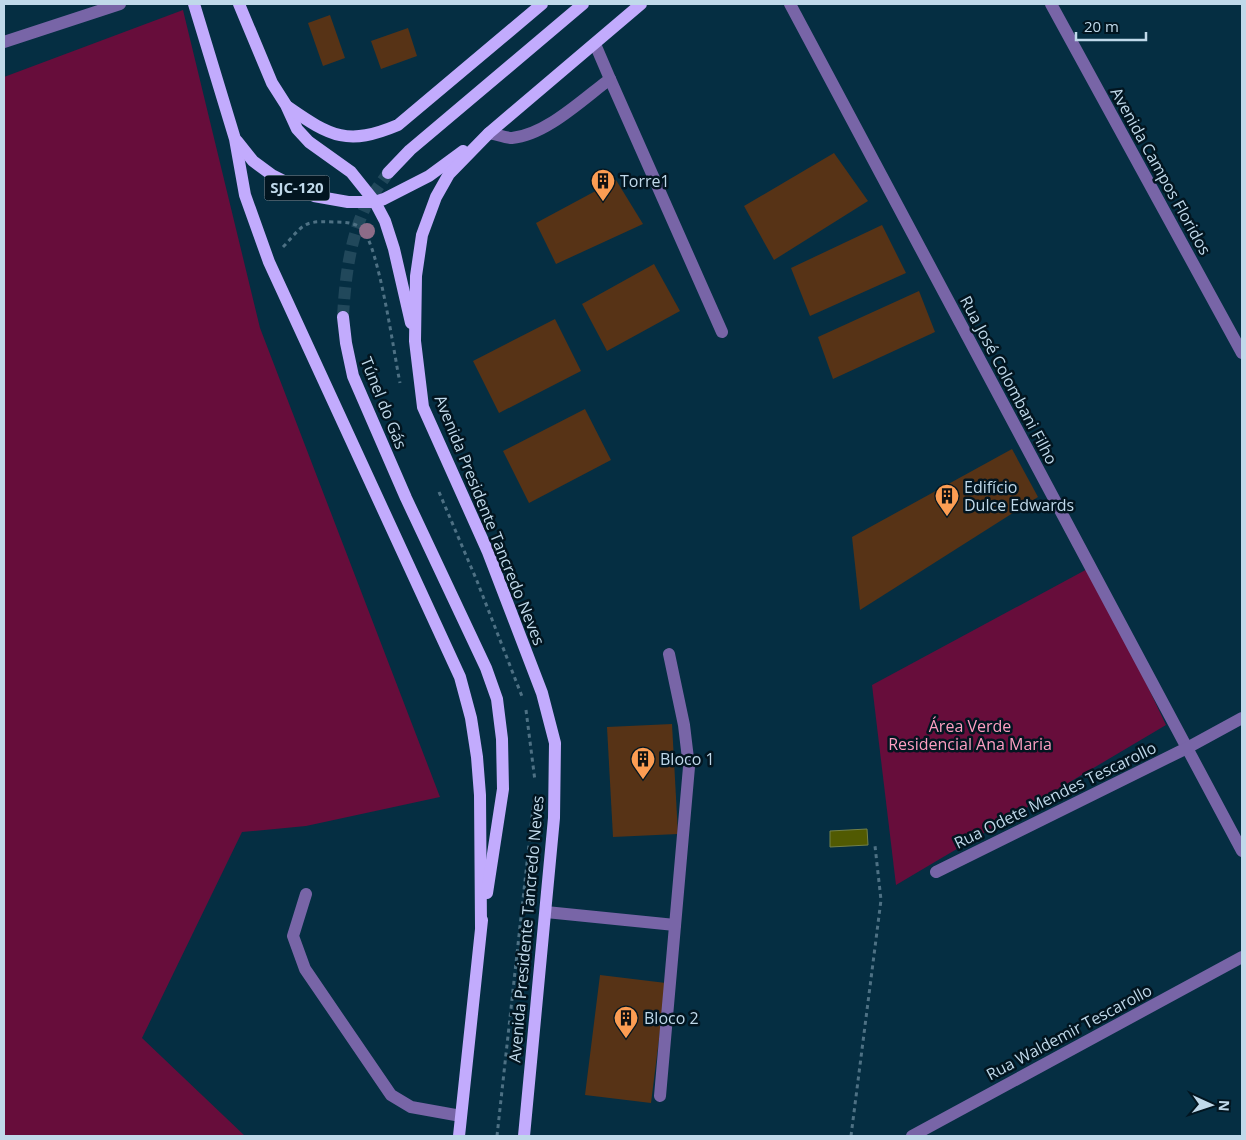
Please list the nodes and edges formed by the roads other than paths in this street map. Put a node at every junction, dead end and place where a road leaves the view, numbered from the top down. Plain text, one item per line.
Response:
1 (120, 4) edge
2 (194, 4) edge
3 (239, 4) edge
4 (542, 4) edge
5 (583, 4) edge
6 (641, 4) edge
7 (790, 4) edge
8 (1051, 4) edge
9 (4, 42) edge
10 (595, 44) junction
11 (610, 79) junction
12 (286, 105) junction
13 (489, 133) junction
14 (235, 139) junction
15 (388, 173) tunnel mouth
16 (375, 202) junction
17 (343, 317) tunnel mouth
18 (722, 332) dead end
19 (415, 341) junction
20 (1242, 353) edge
21 (669, 654) dead end
22 (1242, 718) edge
23 (1187, 748) junction
24 (1242, 851) edge
25 (936, 872) dead end
26 (306, 894) dead end
27 (546, 912) junction
28 (675, 925) junction
29 (481, 927) junction
30 (1242, 957) edge
31 (660, 1096) dead end
32 (461, 1116) junction
33 (459, 1136) edge
34 (524, 1136) edge
35 (912, 1136) edge

1 - 9 street
2 - 14 main road, SJC-120
3 - 12 main road, SJC-120
4 - 12 main road
5 - 15 main road
6 - 10 main road, Avenida Presidente Tancredo Neves
7 - 23 street, Rua José Colombani Filho
8 - 20 street, Avenida Campos Floridos
10 - 11 street
10 - 13 main road, Avenida Presidente Tancredo Neves
11 - 13 street
11 - 18 street
12 - 16 main road, SJC-120
13 - 16 main road
13 - 19 main road, Avenida Presidente Tancredo Neves
14 - 16 main road, SJC-120
14 - 29 main road
16 - 19 main road
17 - 29 main road, Túnel do Gás
19 - 27 main road, Avenida Presidente Tancredo Neves
21 - 28 street
22 - 23 street, Rua Odete Mendes Tescarollo
23 - 24 street, Rua José Colombani Filho
23 - 25 street, Rua Odete Mendes Tescarollo
26 - 32 street
27 - 28 street
27 - 34 main road, Avenida Presidente Tancredo Neves
28 - 31 street
29 - 32 main road
30 - 35 street, Rua Waldemir Tescarollo
32 - 33 main road

